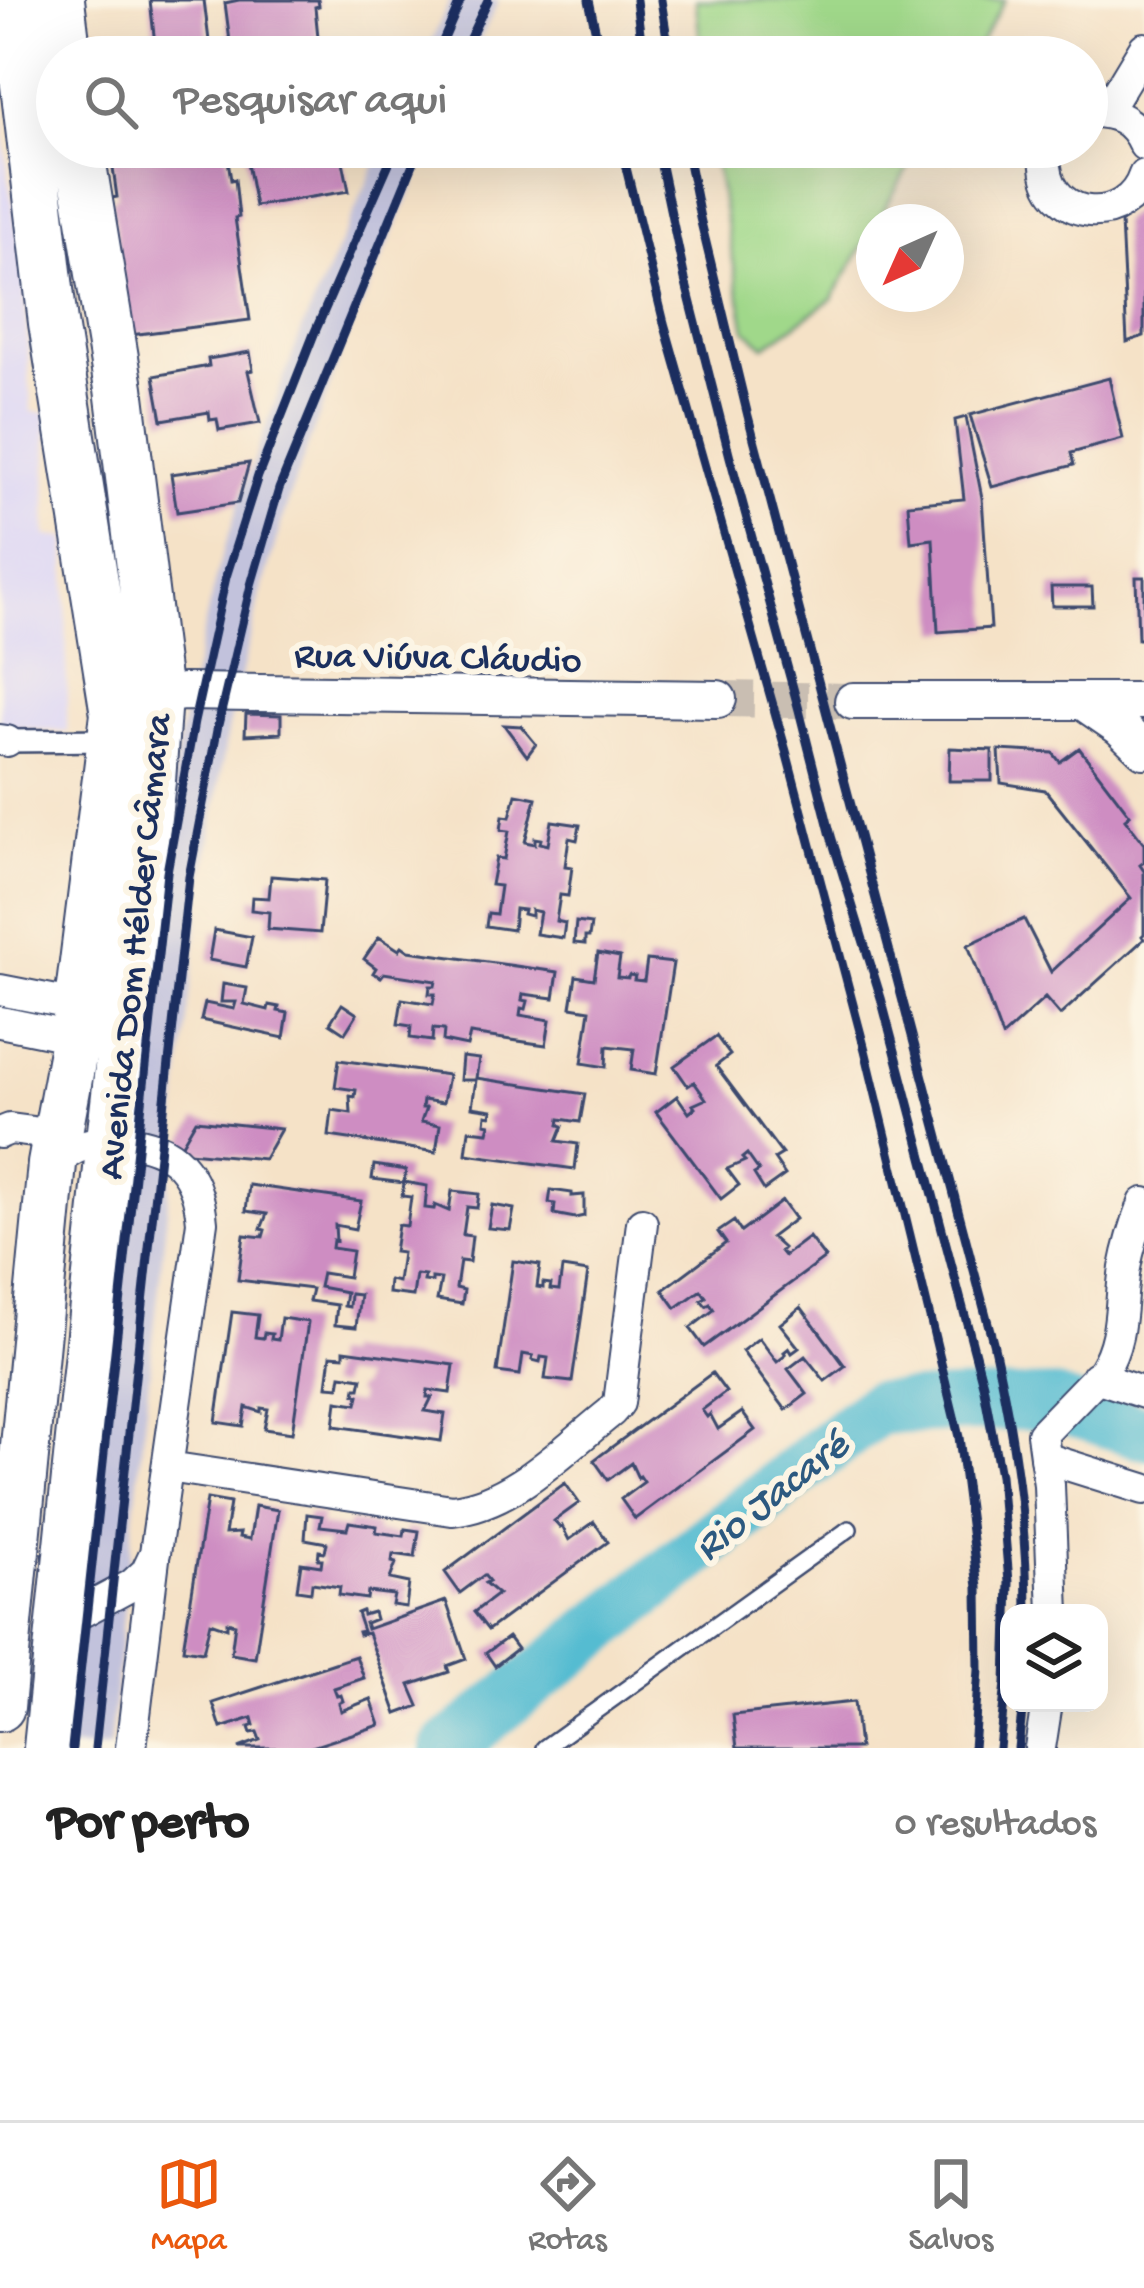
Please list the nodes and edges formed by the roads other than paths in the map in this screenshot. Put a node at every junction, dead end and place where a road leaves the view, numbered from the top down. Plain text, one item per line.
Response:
1 (16, 0) edge
2 (60, 0) edge
3 (64, 36) edge
4 (1144, 48) edge
5 (1108, 97) edge
6 (1108, 114) edge
7 (1144, 145) edge
8 (83, 168) edge
9 (1046, 168) edge
10 (1144, 176) edge
11 (718, 699) tunnel mouth
12 (853, 701) tunnel mouth
13 (1144, 701) edge
14 (1085, 703) junction
15 (128, 717) junction
16 (4, 740) edge
17 (1144, 750) edge
18 (0, 989) edge
19 (76, 1021) junction
20 (0, 1022) edge
21 (24, 1138) edge
22 (111, 1140) junction
23 (1144, 1203) edge
24 (642, 1223) dead end
25 (1094, 1379) junction
26 (1144, 1394) edge
27 (1044, 1446) junction
28 (168, 1468) junction
29 (1144, 1489) edge
30 (848, 1529) dead end
31 (154, 1553) junction
32 (1054, 1604) edge
33 (61, 1631) junction
34 (0, 1707) edge
35 (1046, 1712) edge
36 (47, 1748) edge
37 (131, 1748) edge
38 (544, 1748) edge
39 (1040, 1748) edge

1 - 15 main road, Avenida Dom Hélder Câmara
2 - 3 main road
4 - 5 street
6 - 7 street
8 - 15 main road, Avenida Dom Hélder Câmara
9 - 10 street
11 - 15 street, Rua Viúva Cláudio
12 - 14 street
13 - 14 street
14 - 17 street
15 - 16 street
15 - 19 main road, Avenida Dom Hélder Câmara
15 - 22 main road, Avenida Dom Hélder Câmara
18 - 19 street
19 - 20 street
19 - 21 main road, Avenida Dom Hélder Câmara
21 - 22 street
21 - 34 main road, Avenida Dom Hélder Câmara
22 - 28 street
22 - 33 main road, Avenida Dom Hélder Câmara
23 - 25 street
24 - 28 street
25 - 26 street
25 - 27 street
27 - 29 street
27 - 32 street
28 - 31 street
30 - 38 lane
31 - 33 street
31 - 37 street
33 - 36 main road, Avenida Dom Hélder Câmara
35 - 39 street

